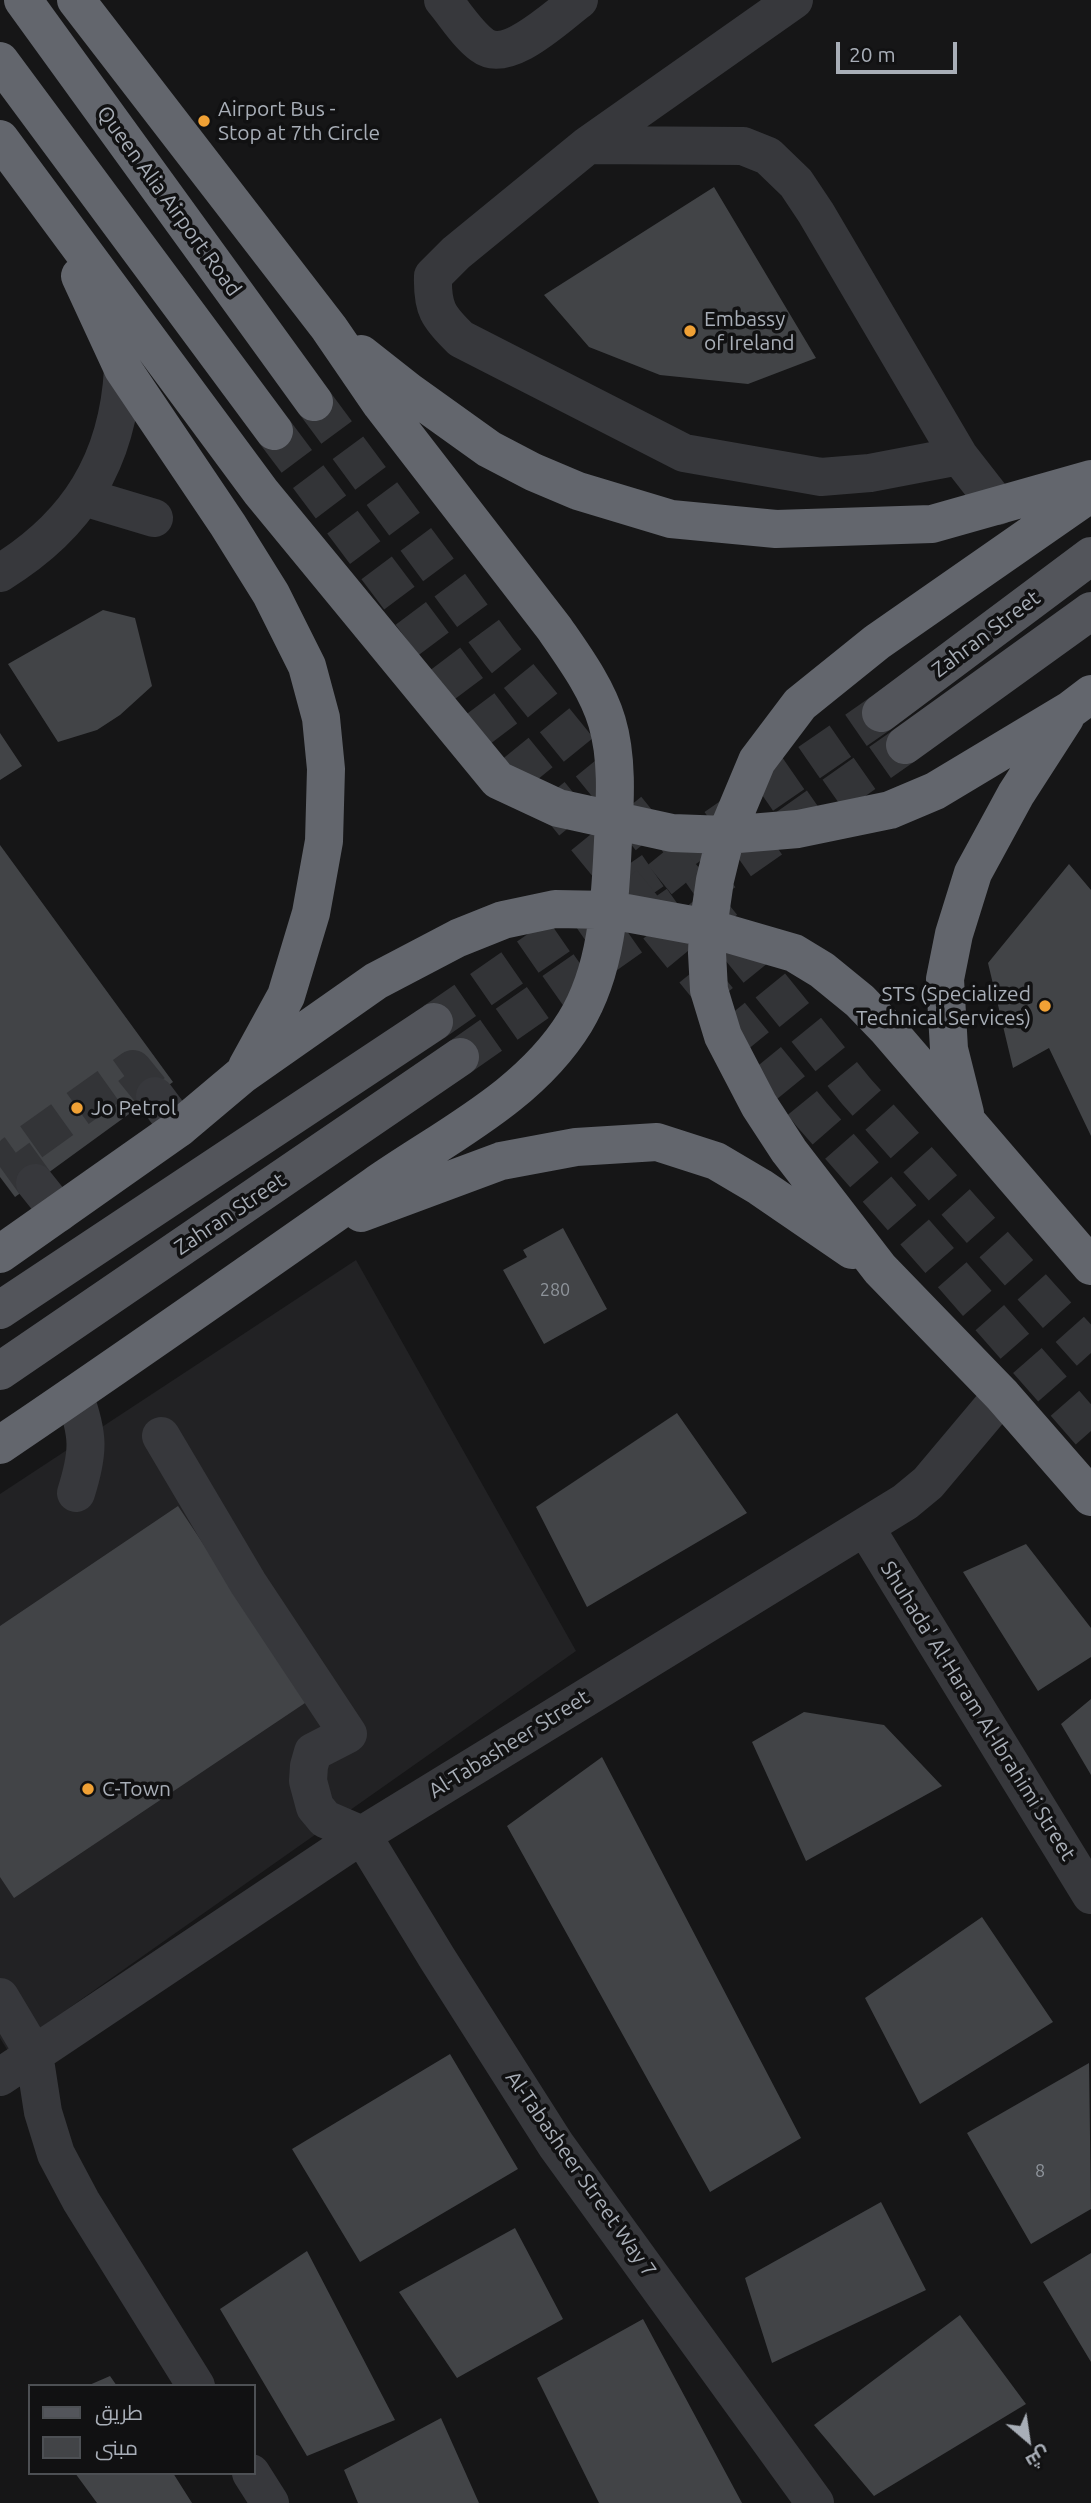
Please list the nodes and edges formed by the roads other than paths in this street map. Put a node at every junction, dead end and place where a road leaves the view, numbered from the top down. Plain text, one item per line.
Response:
1 (23, 0) edge
2 (76, 0) edge
3 (443, 0) edge
4 (579, 0) edge
5 (794, 0) edge
6 (0, 61) edge
7 (0, 139) edge
8 (588, 145) junction
9 (61, 221) junction
10 (329, 328) junction
11 (123, 369) junction
12 (314, 402) tunnel mouth
13 (274, 431) tunnel mouth
14 (959, 456) junction
15 (1091, 478) edge
16 (1091, 493) edge
17 (84, 497) junction
18 (998, 506) junction
19 (154, 518) dead end
20 (1091, 556) edge
21 (0, 573) edge
22 (1091, 611) edge
23 (1080, 702) edge
24 (880, 713) tunnel mouth
25 (905, 745) tunnel mouth
26 (614, 820) junction
27 (726, 835) junction
28 (610, 909) junction
29 (708, 928) junction
30 (434, 1022) tunnel mouth
31 (460, 1057) tunnel mouth
32 (242, 1075) junction
33 (155, 1096) tunnel mouth
34 (967, 1122) junction
35 (179, 1128) junction
36 (35, 1183) tunnel mouth
37 (59, 1213) junction
38 (295, 1241) junction
39 (0, 1254) edge
40 (1091, 1266) edge
41 (880, 1269) junction
42 (0, 1310) edge
43 (0, 1371) edge
44 (74, 1395) junction
45 (1002, 1395) junction
46 (161, 1436) dead end
47 (0, 1445) edge
48 (76, 1493) dead end
49 (1091, 1497) edge
50 (865, 1527) junction
51 (362, 1835) junction
52 (1091, 1895) edge
53 (0, 1997) edge
54 (34, 2054) junction
55 (0, 2077) edge
56 (195, 2384) edge
57 (252, 2475) edge
58 (270, 2503) edge
59 (815, 2503) edge

1 - 12 highway, Queen Alia Airport Road
2 - 10 highway
3 - 4 street
5 - 8 street
6 - 13 highway
7 - 9 highway
8 - 14 street
8 - 14 street
9 - 11 highway
9 - 26 highway
10 - 18 highway
10 - 26 highway
11 - 17 street
11 - 32 highway
14 - 18 street
15 - 18 highway
16 - 27 highway
17 - 19 street
17 - 21 street
20 - 24 main road, Zahran Street
22 - 25 main road, Zahran Street
23 - 27 highway
23 - 34 highway
26 - 27 highway
26 - 28 highway
27 - 29 highway
28 - 29 highway
28 - 32 highway
28 - 38 highway
29 - 34 highway
29 - 41 highway
30 - 42 main road
31 - 43 main road, Zahran Street
32 - 35 highway
33 - 35 street
34 - 40 highway
35 - 37 highway
36 - 37 street
37 - 39 highway
38 - 41 highway
38 - 44 highway
41 - 45 highway
44 - 47 highway
44 - 48 street
45 - 49 highway
45 - 50 street, Al-Tabasheer Street
46 - 51 street
50 - 51 street, Al-Tabasheer Street
50 - 52 street, Shuhada' Al-Haram Al-Ibrahimi Street
51 - 54 street, Al-Tabasheer Street
51 - 59 street, Al-Tabasheer Street Way 7
53 - 54 street
54 - 55 street, Al-Tabasheer Street
54 - 56 street
57 - 58 street

